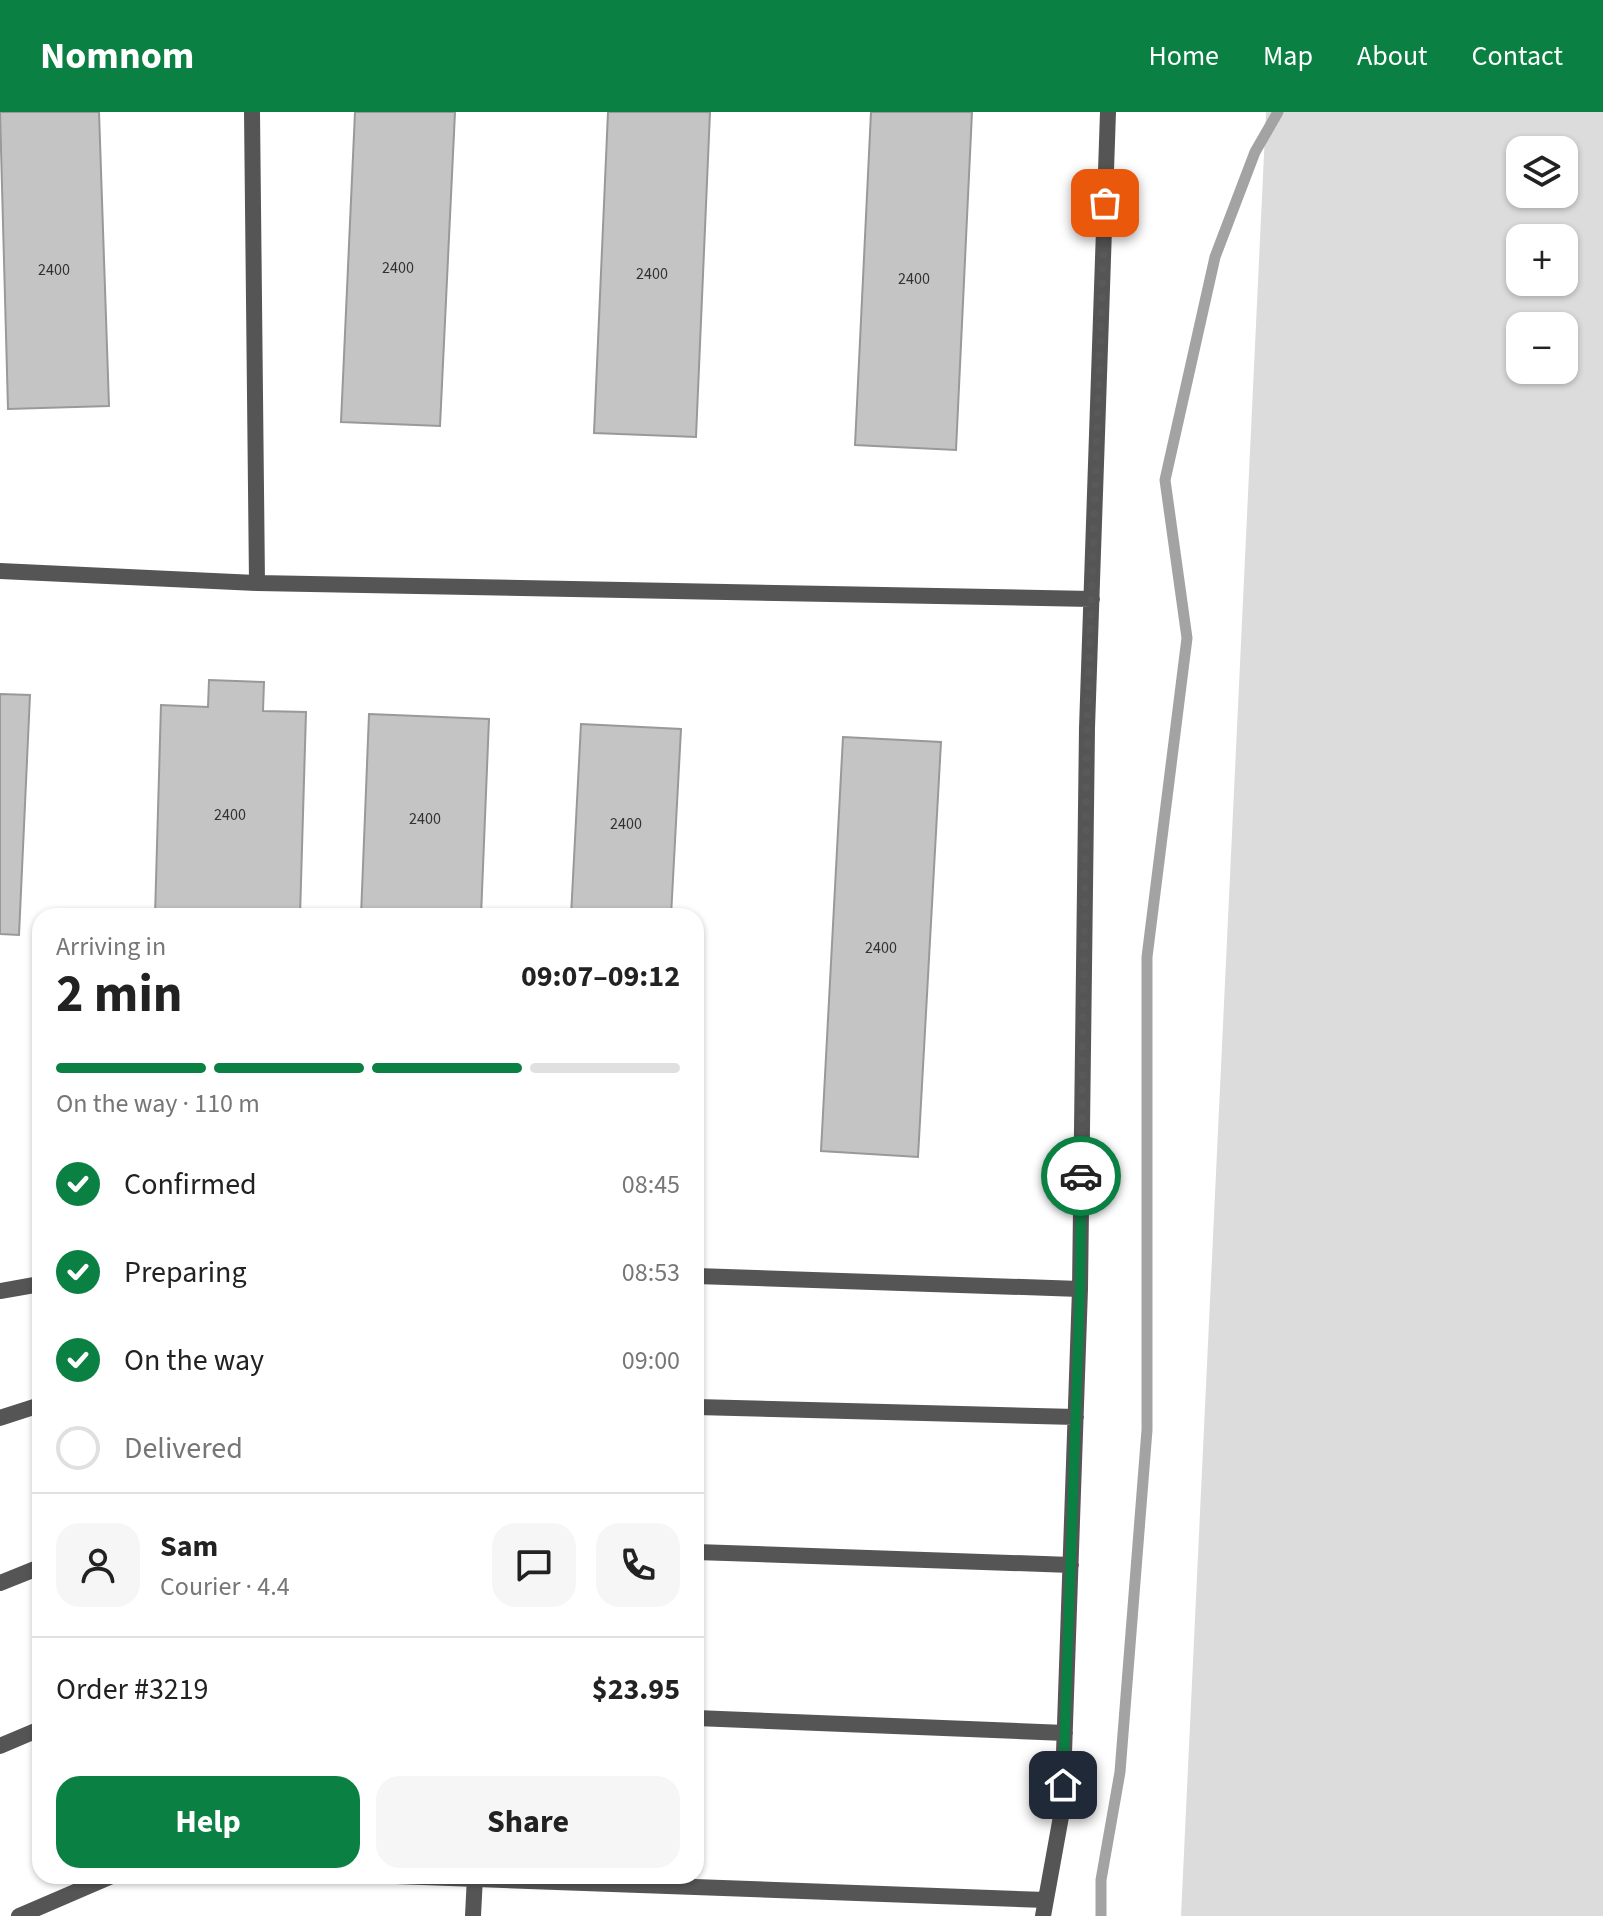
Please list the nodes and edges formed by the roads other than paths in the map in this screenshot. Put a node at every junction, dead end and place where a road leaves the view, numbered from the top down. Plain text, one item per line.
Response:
1 (252, 112) edge
2 (1108, 112) edge
3 (0, 571) edge
4 (257, 583) junction
5 (1092, 599) junction
6 (704, 1276) edge
7 (32, 1285) edge
8 (1080, 1289) junction
9 (0, 1291) edge
10 (704, 1407) edge
11 (32, 1408) edge
12 (1076, 1417) junction
13 (0, 1418) edge
14 (704, 1552) edge
15 (1071, 1565) junction
16 (32, 1570) edge
17 (0, 1583) edge
18 (704, 1718) edge
19 (32, 1732) edge
20 (1065, 1733) junction
21 (0, 1746) edge
22 (93, 1884) edge
23 (475, 1884) edge
24 (589, 1884) edge
25 (1044, 1908) edge
26 (19, 1916) edge
27 (473, 1916) edge

1 - 4 lane
2 - 5 lane
3 - 4 lane
4 - 5 lane
5 - 8 lane
6 - 8 lane
7 - 9 lane
8 - 12 lane
10 - 12 lane
11 - 13 lane
12 - 15 lane
14 - 15 lane
15 - 20 lane
16 - 17 lane
18 - 20 lane
19 - 21 lane
20 - 25 lane
22 - 26 lane
23 - 27 lane
24 - 25 lane

